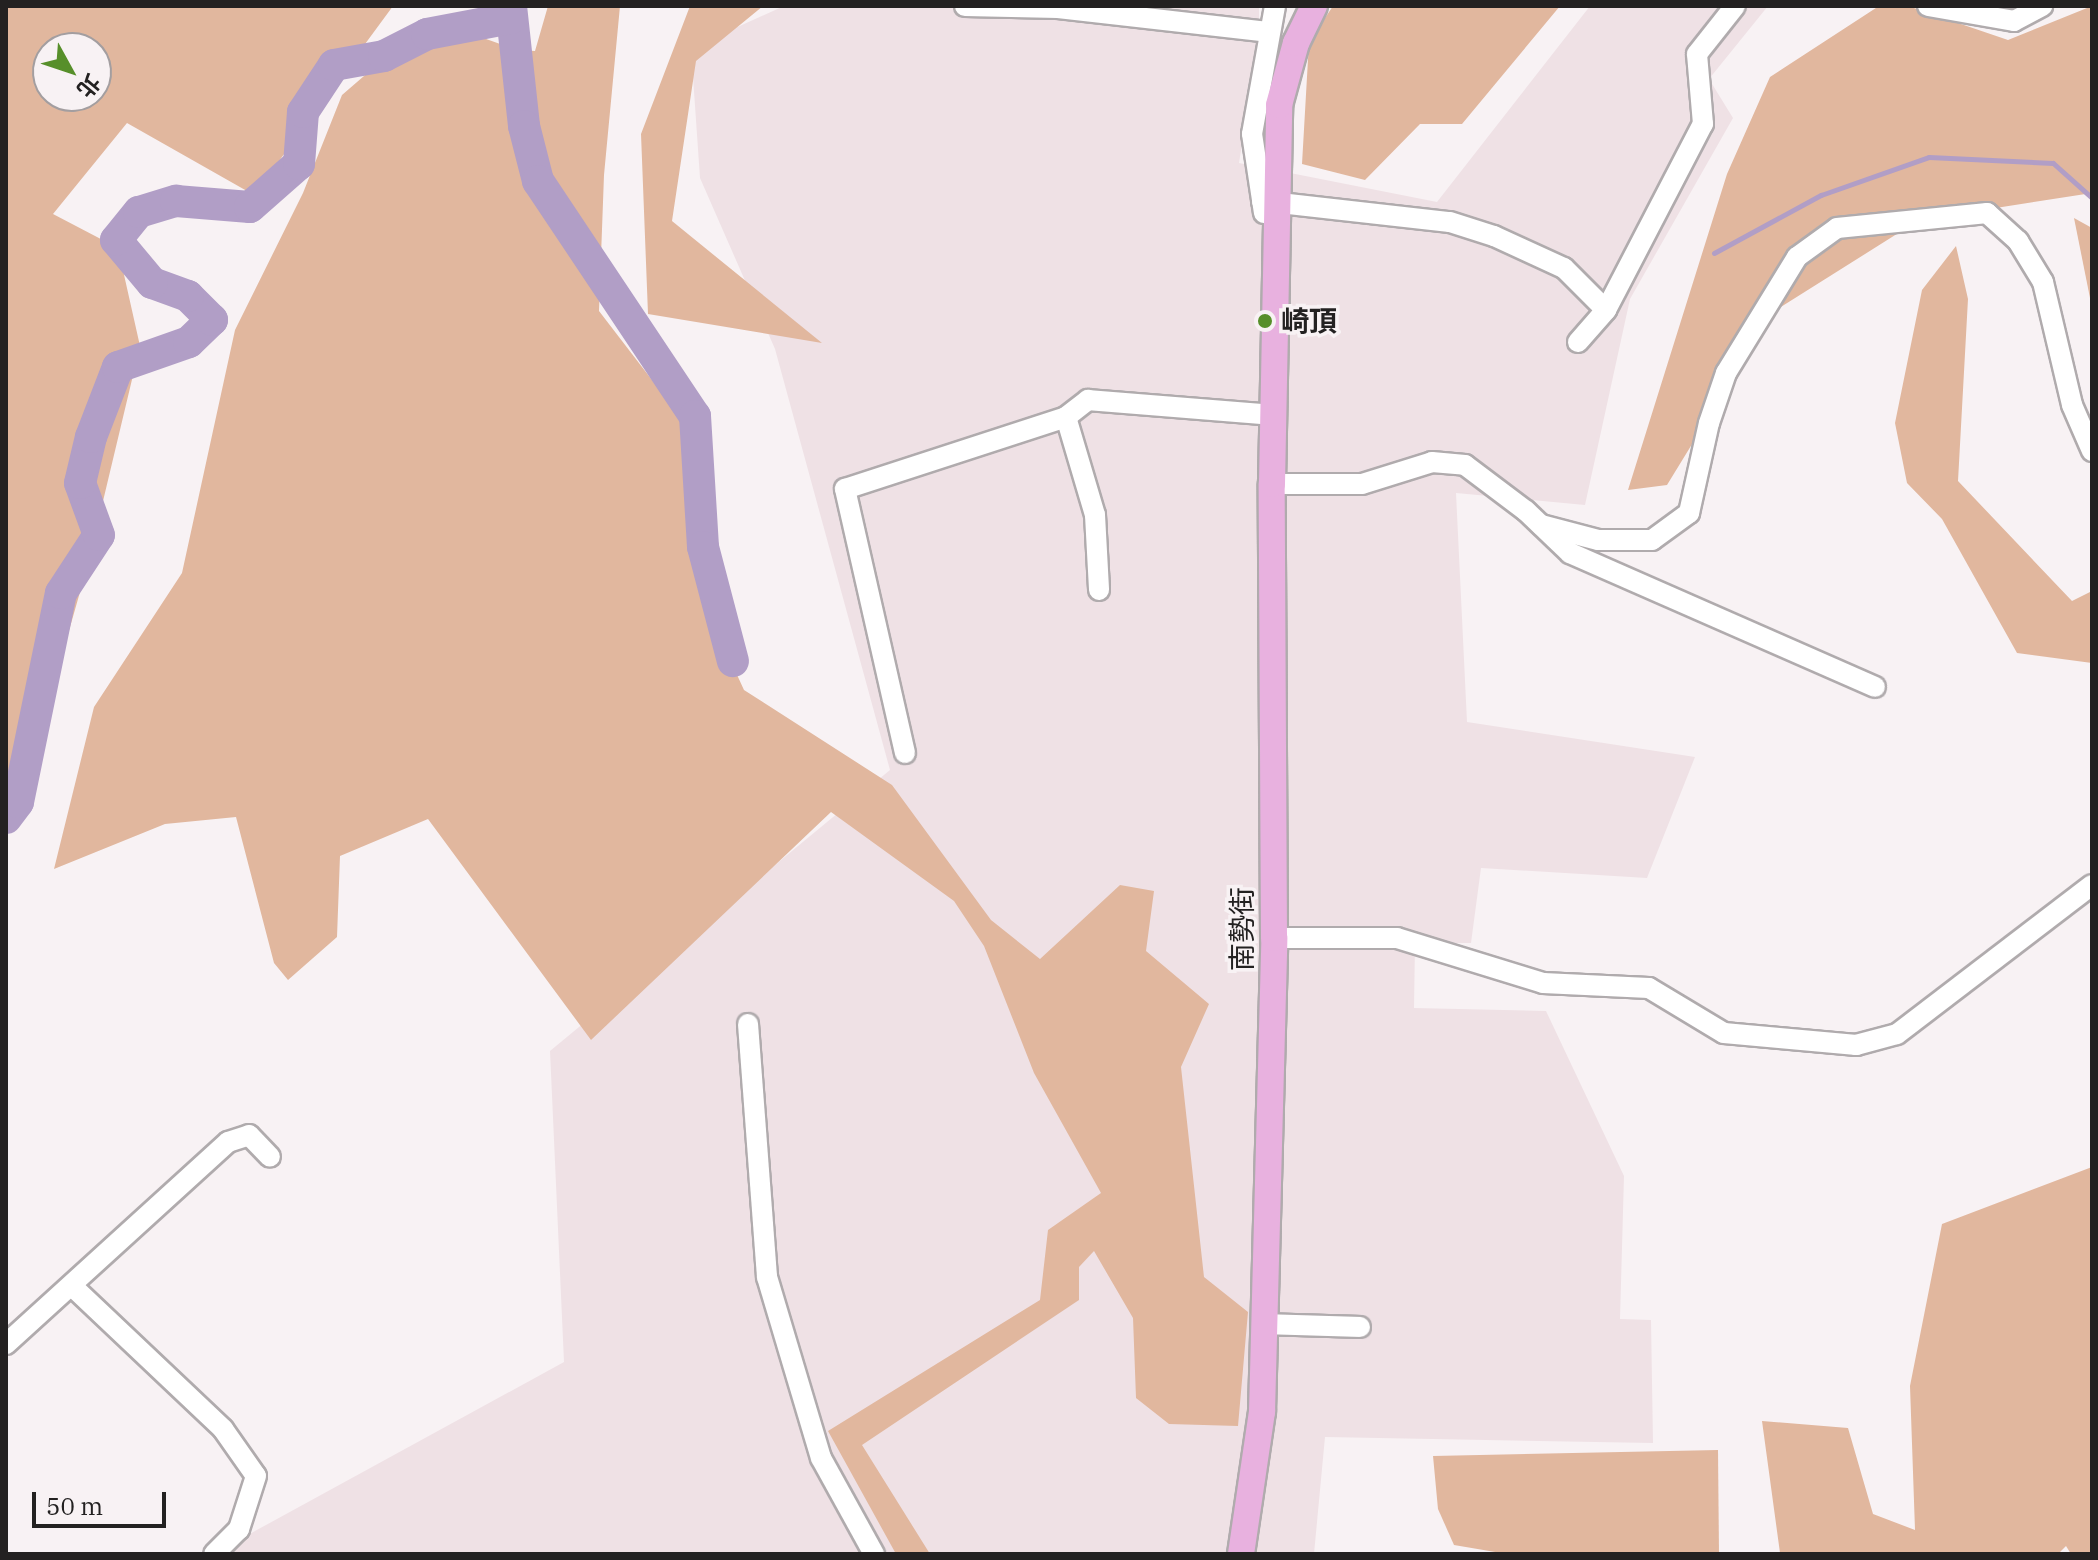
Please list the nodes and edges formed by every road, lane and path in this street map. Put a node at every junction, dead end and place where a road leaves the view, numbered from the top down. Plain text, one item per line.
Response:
1 (965, 6) edge
2 (1275, 6) edge
3 (1314, 6) edge
4 (1735, 6) edge
5 (1928, 6) edge
6 (2042, 6) edge
7 (1268, 32) junction
8 (1271, 204) junction
9 (1606, 310) junction
10 (1578, 342) dead end
11 (1273, 415) junction
12 (1066, 417) junction
13 (2092, 451) edge
14 (1272, 484) junction
15 (1541, 525) junction
16 (1099, 590) dead end
17 (1875, 687) dead end
18 (905, 753) dead end
19 (2092, 885) edge
20 (1274, 938) junction
21 (748, 1024) dead end
22 (270, 1157) dead end
23 (72, 1286) junction
24 (1264, 1323) junction
25 (1360, 1327) dead end
26 (6, 1344) edge
27 (214, 1554) edge
28 (874, 1554) edge
29 (1241, 1554) edge

1 - 7 street
2 - 7 street
3 - 8 main road, 南勢街
4 - 9 street
5 - 6 street
7 - 8 street
8 - 9 street
8 - 11 main road, 南勢街
9 - 10 street
11 - 12 street
11 - 14 main road, 南勢街
12 - 16 street
12 - 18 street
13 - 15 street
14 - 15 street
14 - 20 main road, 南勢街
15 - 17 street
19 - 20 street
20 - 24 main road, 南勢街
21 - 28 street
22 - 23 street
23 - 26 street
23 - 27 street
24 - 25 street
24 - 29 main road, 南勢街

